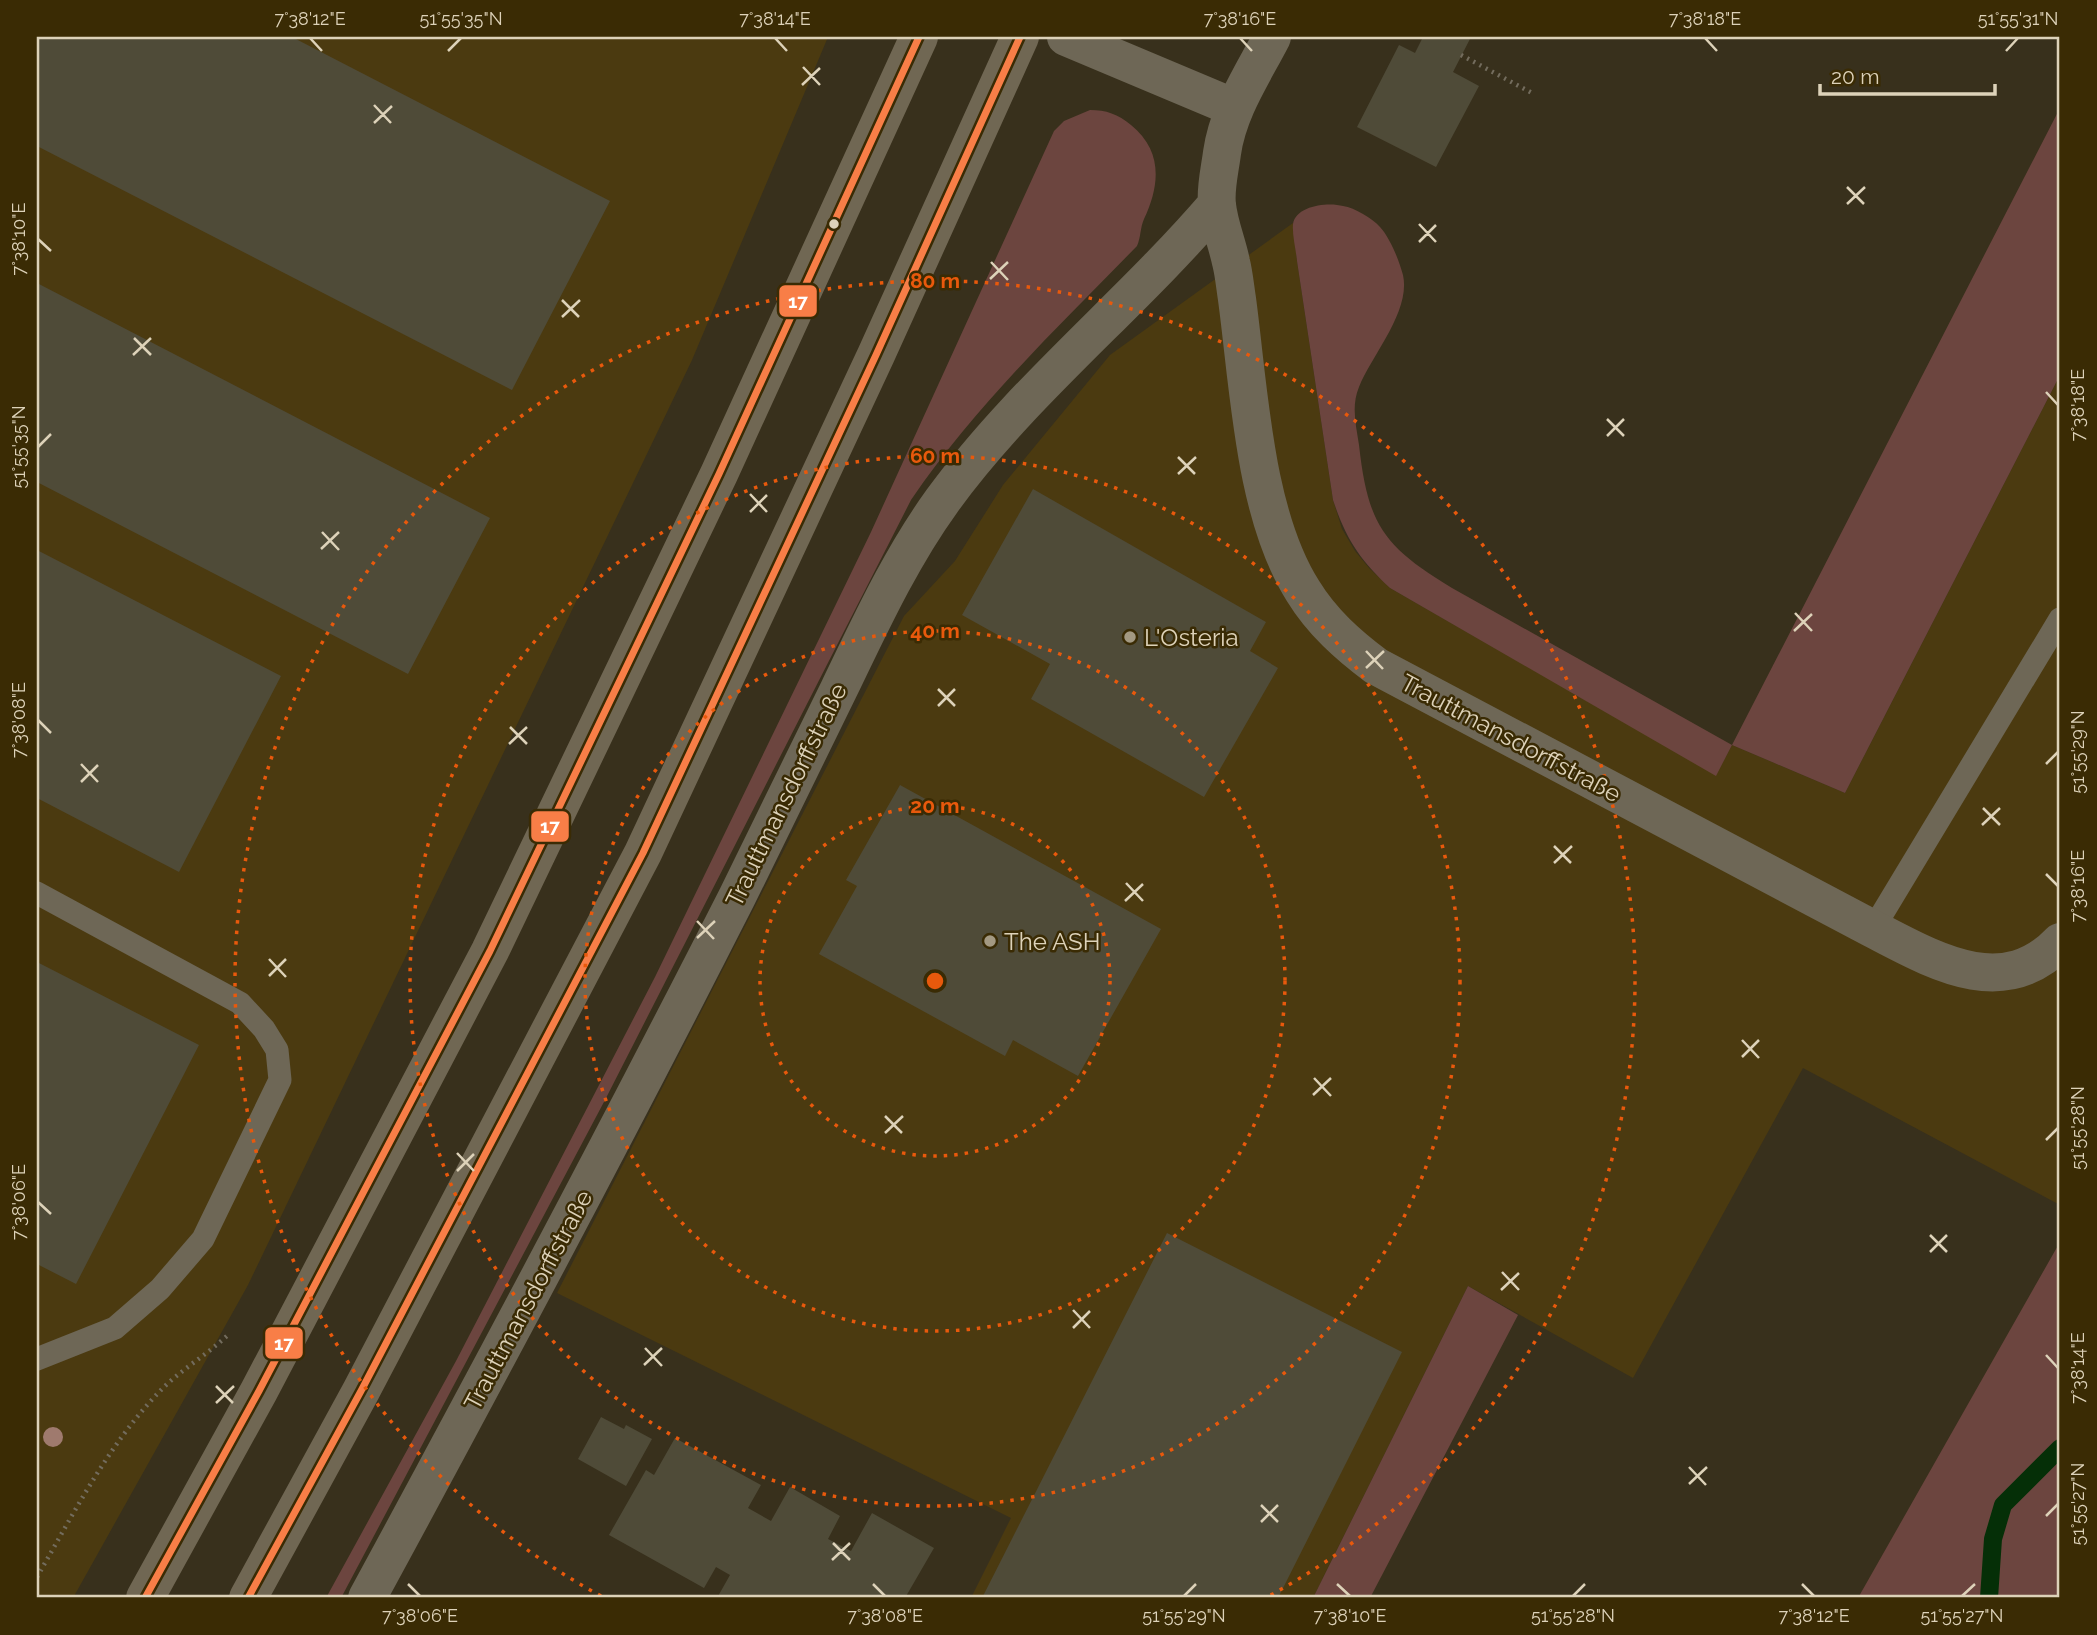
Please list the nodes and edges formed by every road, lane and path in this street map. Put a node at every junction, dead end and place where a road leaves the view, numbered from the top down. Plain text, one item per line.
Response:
1 (919, 37) edge
2 (1020, 37) edge
3 (1066, 37) edge
4 (1272, 37) edge
5 (1461, 55) dead end
6 (1532, 93) dead end
7 (1235, 108) junction
8 (1217, 204) junction
9 (2060, 620) edge
10 (37, 893) edge
11 (1873, 929) junction
12 (2060, 942) edge
13 (230, 1333) dead end
14 (37, 1359) edge
15 (37, 1577) edge
16 (145, 1598) edge
17 (248, 1598) edge
18 (367, 1598) edge

1 - 16 main road
2 - 17 main road
3 - 7 street
4 - 7 street, Trauttmansdorffstraße
5 - 6 path
7 - 8 street, Trauttmansdorffstraße
8 - 11 street, Trauttmansdorffstraße
8 - 18 street, Trauttmansdorffstraße
9 - 11 lane
10 - 14 lane
11 - 12 street, Trauttmansdorffstraße
13 - 15 path

